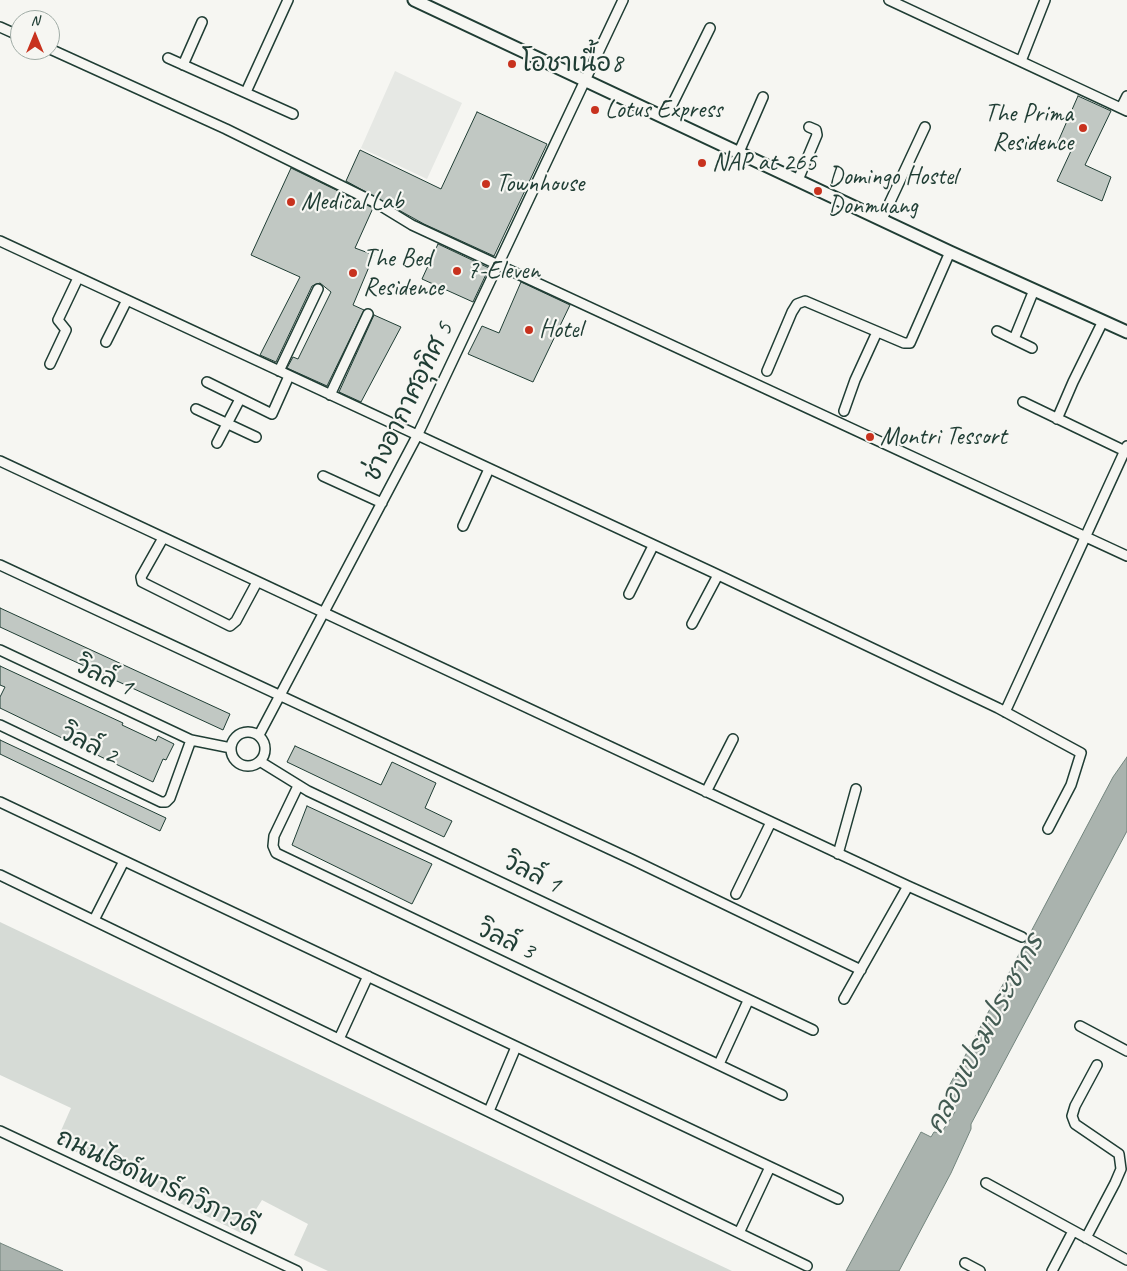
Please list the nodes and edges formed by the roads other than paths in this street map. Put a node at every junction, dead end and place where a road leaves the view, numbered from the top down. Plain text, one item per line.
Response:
1 (288, 0) edge
2 (414, 0) edge
3 (622, 0) edge
4 (890, 0) edge
5 (1045, 0) edge
6 (202, 22) dead end
7 (710, 28) dead end
8 (60, 54) edge
9 (168, 58) dead end
10 (1021, 61) junction
11 (183, 65) junction
12 (585, 78) junction
13 (246, 92) junction
14 (1127, 96) edge
15 (763, 98) dead end
16 (1124, 110) edge
17 (294, 114) dead end
18 (666, 117) junction
19 (809, 127) dead end
20 (925, 127) dead end
21 (739, 152) junction
22 (798, 180) junction
23 (882, 219) junction
24 (0, 241) edge
25 (950, 252) junction
26 (498, 264) junction
27 (78, 278) junction
28 (318, 289) dead end
29 (1034, 290) junction
30 (127, 300) junction
31 (368, 314) dead end
32 (1103, 321) junction
33 (997, 331) dead end
34 (877, 332) junction
35 (1127, 332) edge
36 (1014, 338) junction
37 (106, 342) dead end
38 (1032, 348) dead end
39 (50, 364) dead end
40 (279, 371) junction
41 (767, 371) dead end
42 (289, 376) junction
43 (207, 382) dead end
44 (330, 395) junction
45 (240, 399) junction
46 (1023, 402) dead end
47 (196, 409) dead end
48 (844, 411) dead end
49 (1058, 419) junction
50 (227, 423) junction
51 (417, 436) junction
52 (256, 437) dead end
53 (217, 443) dead end
54 (1126, 448) edge
55 (0, 461) edge
56 (488, 469) junction
57 (323, 476) dead end
58 (382, 502) junction
59 (463, 526) dead end
60 (1085, 535) junction
61 (163, 538) junction
62 (653, 546) junction
63 (1127, 556) edge
64 (0, 566) edge
65 (718, 575) junction
66 (257, 582) junction
67 (629, 594) dead end
68 (323, 613) junction
69 (692, 624) dead end
70 (0, 650) edge
71 (280, 695) junction
72 (1005, 712) junction
73 (0, 725) edge
74 (259, 735) junction
75 (733, 739) dead end
76 (191, 740) junction
77 (231, 748) junction
78 (260, 762) junction
79 (298, 786) junction
80 (856, 789) dead end
81 (706, 792) junction
82 (0, 802) edge
83 (771, 822) junction
84 (1048, 829) dead end
85 (838, 854) junction
86 (124, 861) junction
87 (0, 875) edge
88 (908, 886) junction
89 (736, 894) dead end
90 (94, 920) junction
91 (1022, 937) dead end
92 (861, 970) junction
93 (368, 976) junction
94 (844, 998) dead end
95 (748, 1001) junction
96 (1080, 1026) dead end
97 (812, 1030) dead end
98 (339, 1039) junction
99 (516, 1047) junction
100 (1127, 1051) edge
101 (719, 1064) junction
102 (1097, 1065) dead end
103 (782, 1095) dead end
104 (489, 1111) junction
105 (0, 1131) edge
106 (770, 1167) junction
107 (986, 1183) dead end
108 (838, 1199) dead end
109 (1073, 1231) junction
110 (739, 1232) junction
111 (1086, 1238) junction
112 (1127, 1260) edge
113 (965, 1262) dead end
114 (807, 1266) dead end
115 (297, 1271) edge
116 (980, 1271) edge
117 (1052, 1271) edge

1 - 13 street
2 - 12 street
3 - 12 street, ช่างอากาศอุทิศ 5
4 - 10 street
5 - 10 street
6 - 11 street
7 - 18 street
8 - 26 street
9 - 11 street
10 - 16 street
11 - 13 street
12 - 18 street
12 - 26 street, ช่างอากาศอุทิศ 5
13 - 17 street
14 - 16 street
15 - 21 street
18 - 21 street
19 - 22 street
20 - 23 street
21 - 22 street
22 - 23 street
23 - 25 street
24 - 27 street
25 - 29 street
25 - 34 street
26 - 51 street, ช่างอากาศอุทิศ 5
26 - 60 street
27 - 30 street
27 - 39 street
28 - 40 street
29 - 32 street
29 - 36 street
30 - 37 street
30 - 40 street
31 - 44 street
32 - 35 street
32 - 49 street
33 - 36 street
34 - 41 street
34 - 48 street
36 - 38 street
40 - 42 street
42 - 44 street
42 - 45 street
43 - 45 street
44 - 51 street
45 - 50 street
46 - 49 street
47 - 50 street
49 - 54 street
50 - 52 street
50 - 53 street
51 - 56 street
51 - 58 street, ช่างอากาศอุทิศ 5
54 - 60 street
55 - 61 street
56 - 59 street
56 - 62 street
57 - 58 street
58 - 68 street, ช่างอากาศอุทิศ 5
60 - 63 street
60 - 72 street
61 - 66 street
61 - 66 street
62 - 65 street
62 - 67 street
64 - 71 street
65 - 69 street
65 - 72 street
66 - 68 street
68 - 71 street, ช่างอากาศอุทิศ 5
68 - 81 street
70 - 76 street, วิลล์ 1
71 - 74 street, ช่างอากาศอุทิศ 5
71 - 92 street
72 - 84 street
73 - 76 street, วิลล์ 2
74 - 77 street
74 - 78 street
75 - 81 street
76 - 77 street, วิลล์ 1
77 - 78 street
78 - 79 street, วิลล์ 1
79 - 95 street, วิลล์ 1
79 - 101 street, วิลล์ 3
80 - 85 street
81 - 83 street
82 - 86 street
83 - 85 street
83 - 89 street
85 - 88 street
86 - 90 street
86 - 93 street
87 - 90 street
88 - 91 street
88 - 92 street
90 - 98 street
92 - 94 street
93 - 98 street
93 - 99 street
95 - 97 street, วิลล์ 1
95 - 101 street
96 - 100 street
98 - 104 street
99 - 104 street
99 - 106 street
101 - 103 street, วิลล์ 3
102 - 111 street
104 - 110 street
105 - 115 street, ถนนไฮด์พาร์ควิภาวดี
106 - 108 street
106 - 110 street
107 - 109 street
109 - 111 street
109 - 117 street
110 - 114 street
111 - 112 street
113 - 116 street

